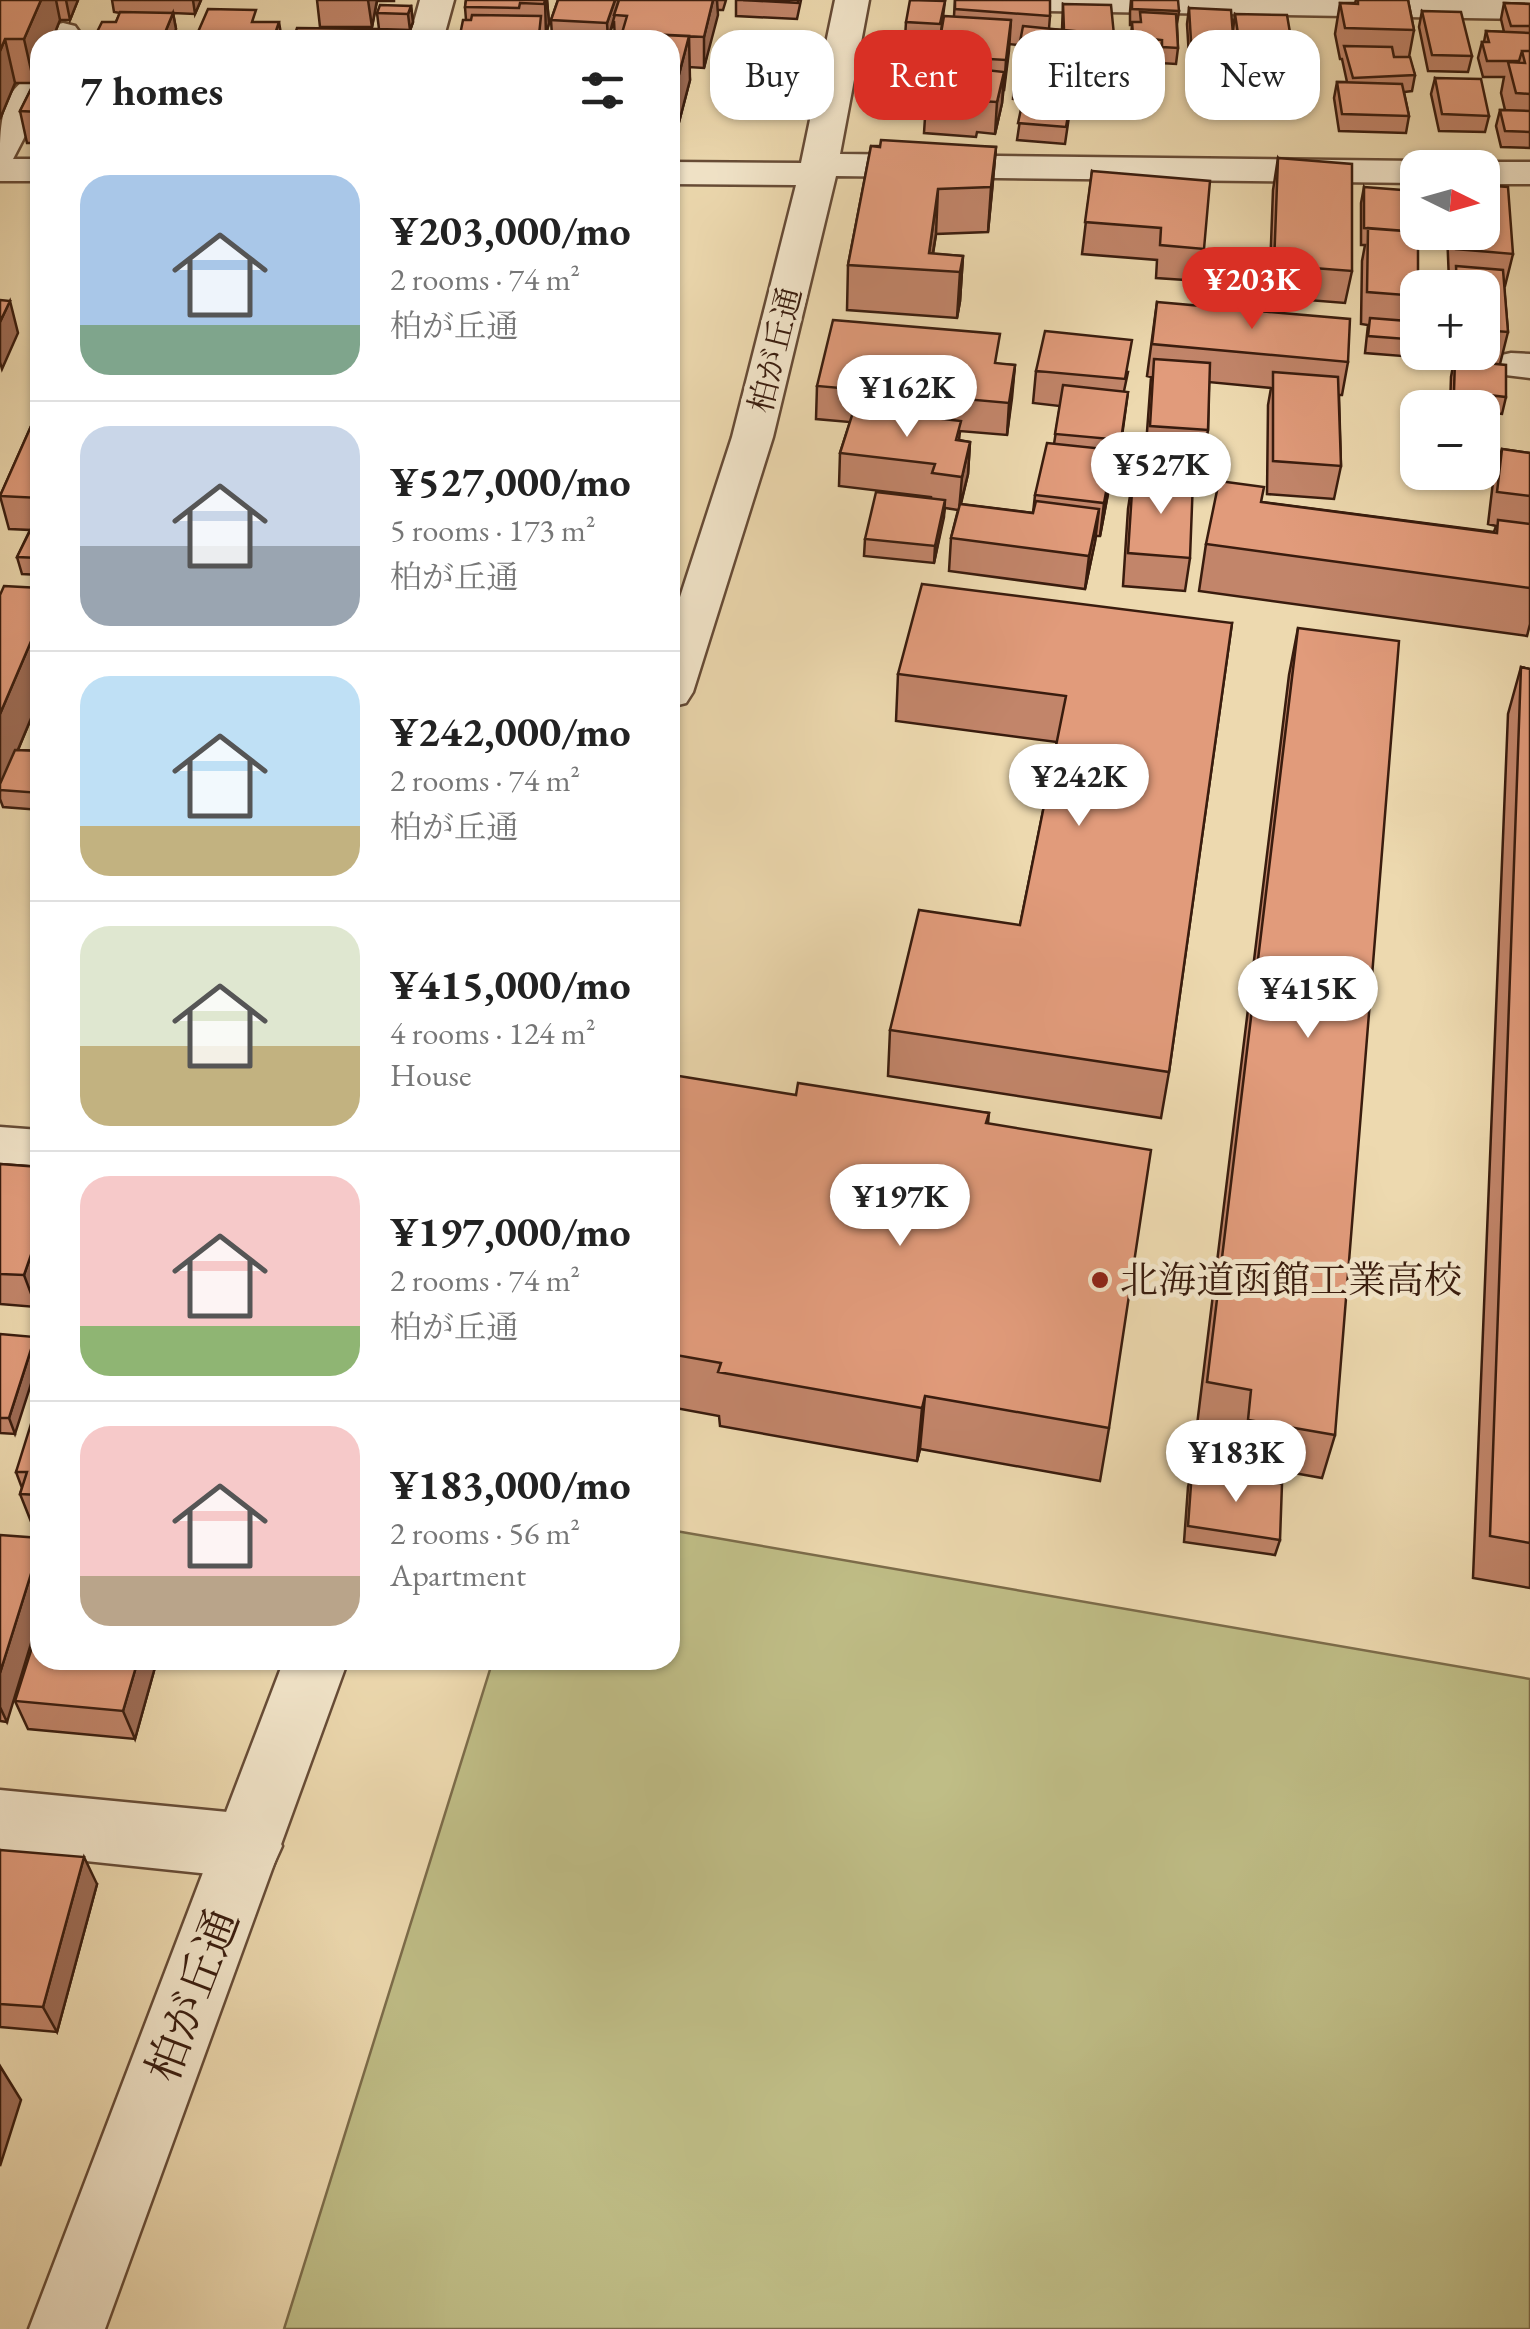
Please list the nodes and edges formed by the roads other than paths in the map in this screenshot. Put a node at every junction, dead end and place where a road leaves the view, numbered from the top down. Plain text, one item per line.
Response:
1 (436, 0) edge
2 (852, 0) edge
3 (986, 0) edge
4 (1530, 9) edge
5 (428, 30) edge
6 (30, 95) edge
7 (0, 151) edge
8 (0, 170) edge
9 (30, 170) edge
10 (820, 170) junction
11 (1400, 172) edge
12 (680, 173) edge
13 (1500, 173) edge
14 (1530, 173) edge
15 (680, 641) edge
16 (0, 1148) edge
17 (30, 1150) edge
18 (312, 1670) edge
19 (0, 1821) edge
20 (248, 1846) junction
21 (67, 2329) edge

1 - 5 street
2 - 10 street, 柏が丘通
3 - 4 street
6 - 7 street
8 - 9 street
10 - 11 street
10 - 12 street
10 - 15 street, 柏が丘通
13 - 14 street
16 - 17 street
18 - 20 street, 柏が丘通
19 - 20 street
20 - 21 street, 柏が丘通

